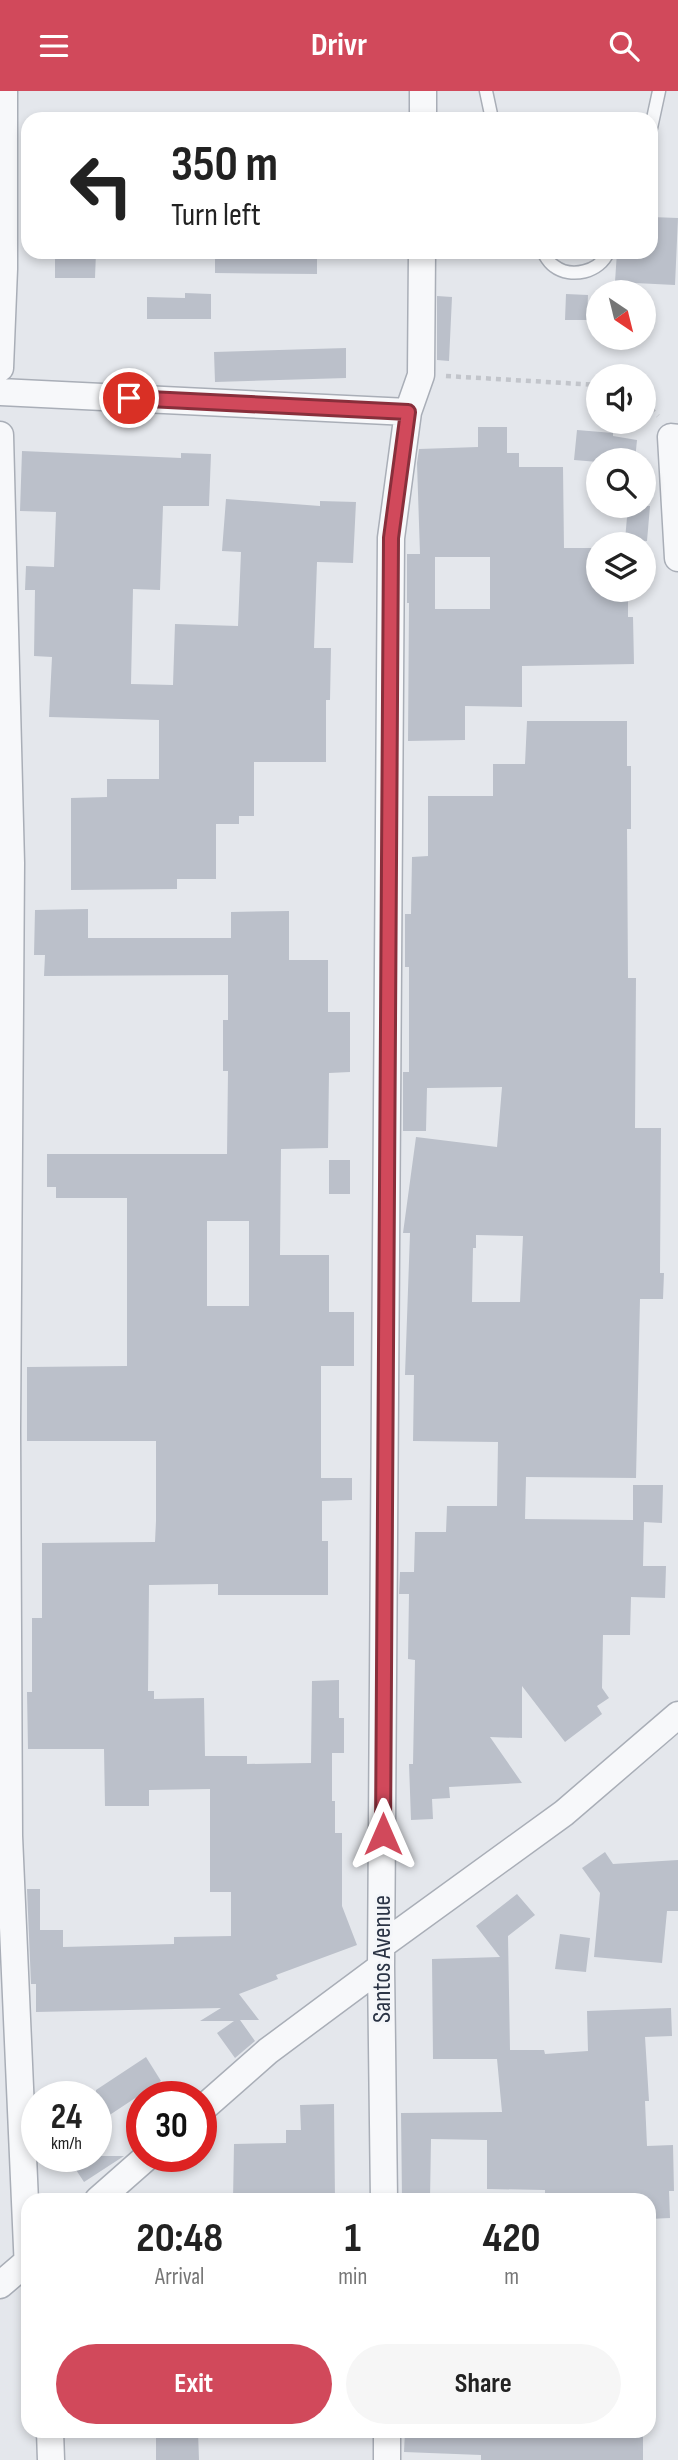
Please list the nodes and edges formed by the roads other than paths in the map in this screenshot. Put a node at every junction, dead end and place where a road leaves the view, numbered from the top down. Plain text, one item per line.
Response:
1 (4, 91) edge
2 (423, 91) edge
3 (486, 91) edge
4 (659, 91) edge
5 (423, 112) edge
6 (490, 112) edge
7 (654, 112) edge
8 (422, 259) edge
9 (548, 259) edge
10 (603, 259) edge
11 (0, 368) edge
12 (0, 392) edge
13 (408, 412) junction
14 (0, 435) edge
15 (675, 438) edge
16 (678, 558) edge
17 (678, 1715) edge
18 (382, 1956) junction
19 (217, 2096) edge
20 (130, 2172) edge
21 (24, 2193) edge
22 (106, 2193) edge
23 (384, 2193) edge
24 (21, 2269) edge
25 (0, 2285) edge
26 (50, 2438) edge
27 (387, 2438) edge
28 (51, 2460) edge
29 (387, 2460) edge

1 - 11 street
2 - 5 street
3 - 6 lane
4 - 7 lane
8 - 13 street, Santos Avenue
9 - 10 lane
12 - 13 street
13 - 18 street, Santos Avenue
14 - 21 street
15 - 16 street
17 - 18 street
18 - 19 street
18 - 23 street, Santos Avenue
20 - 22 street
24 - 25 street
26 - 28 street
27 - 29 street

